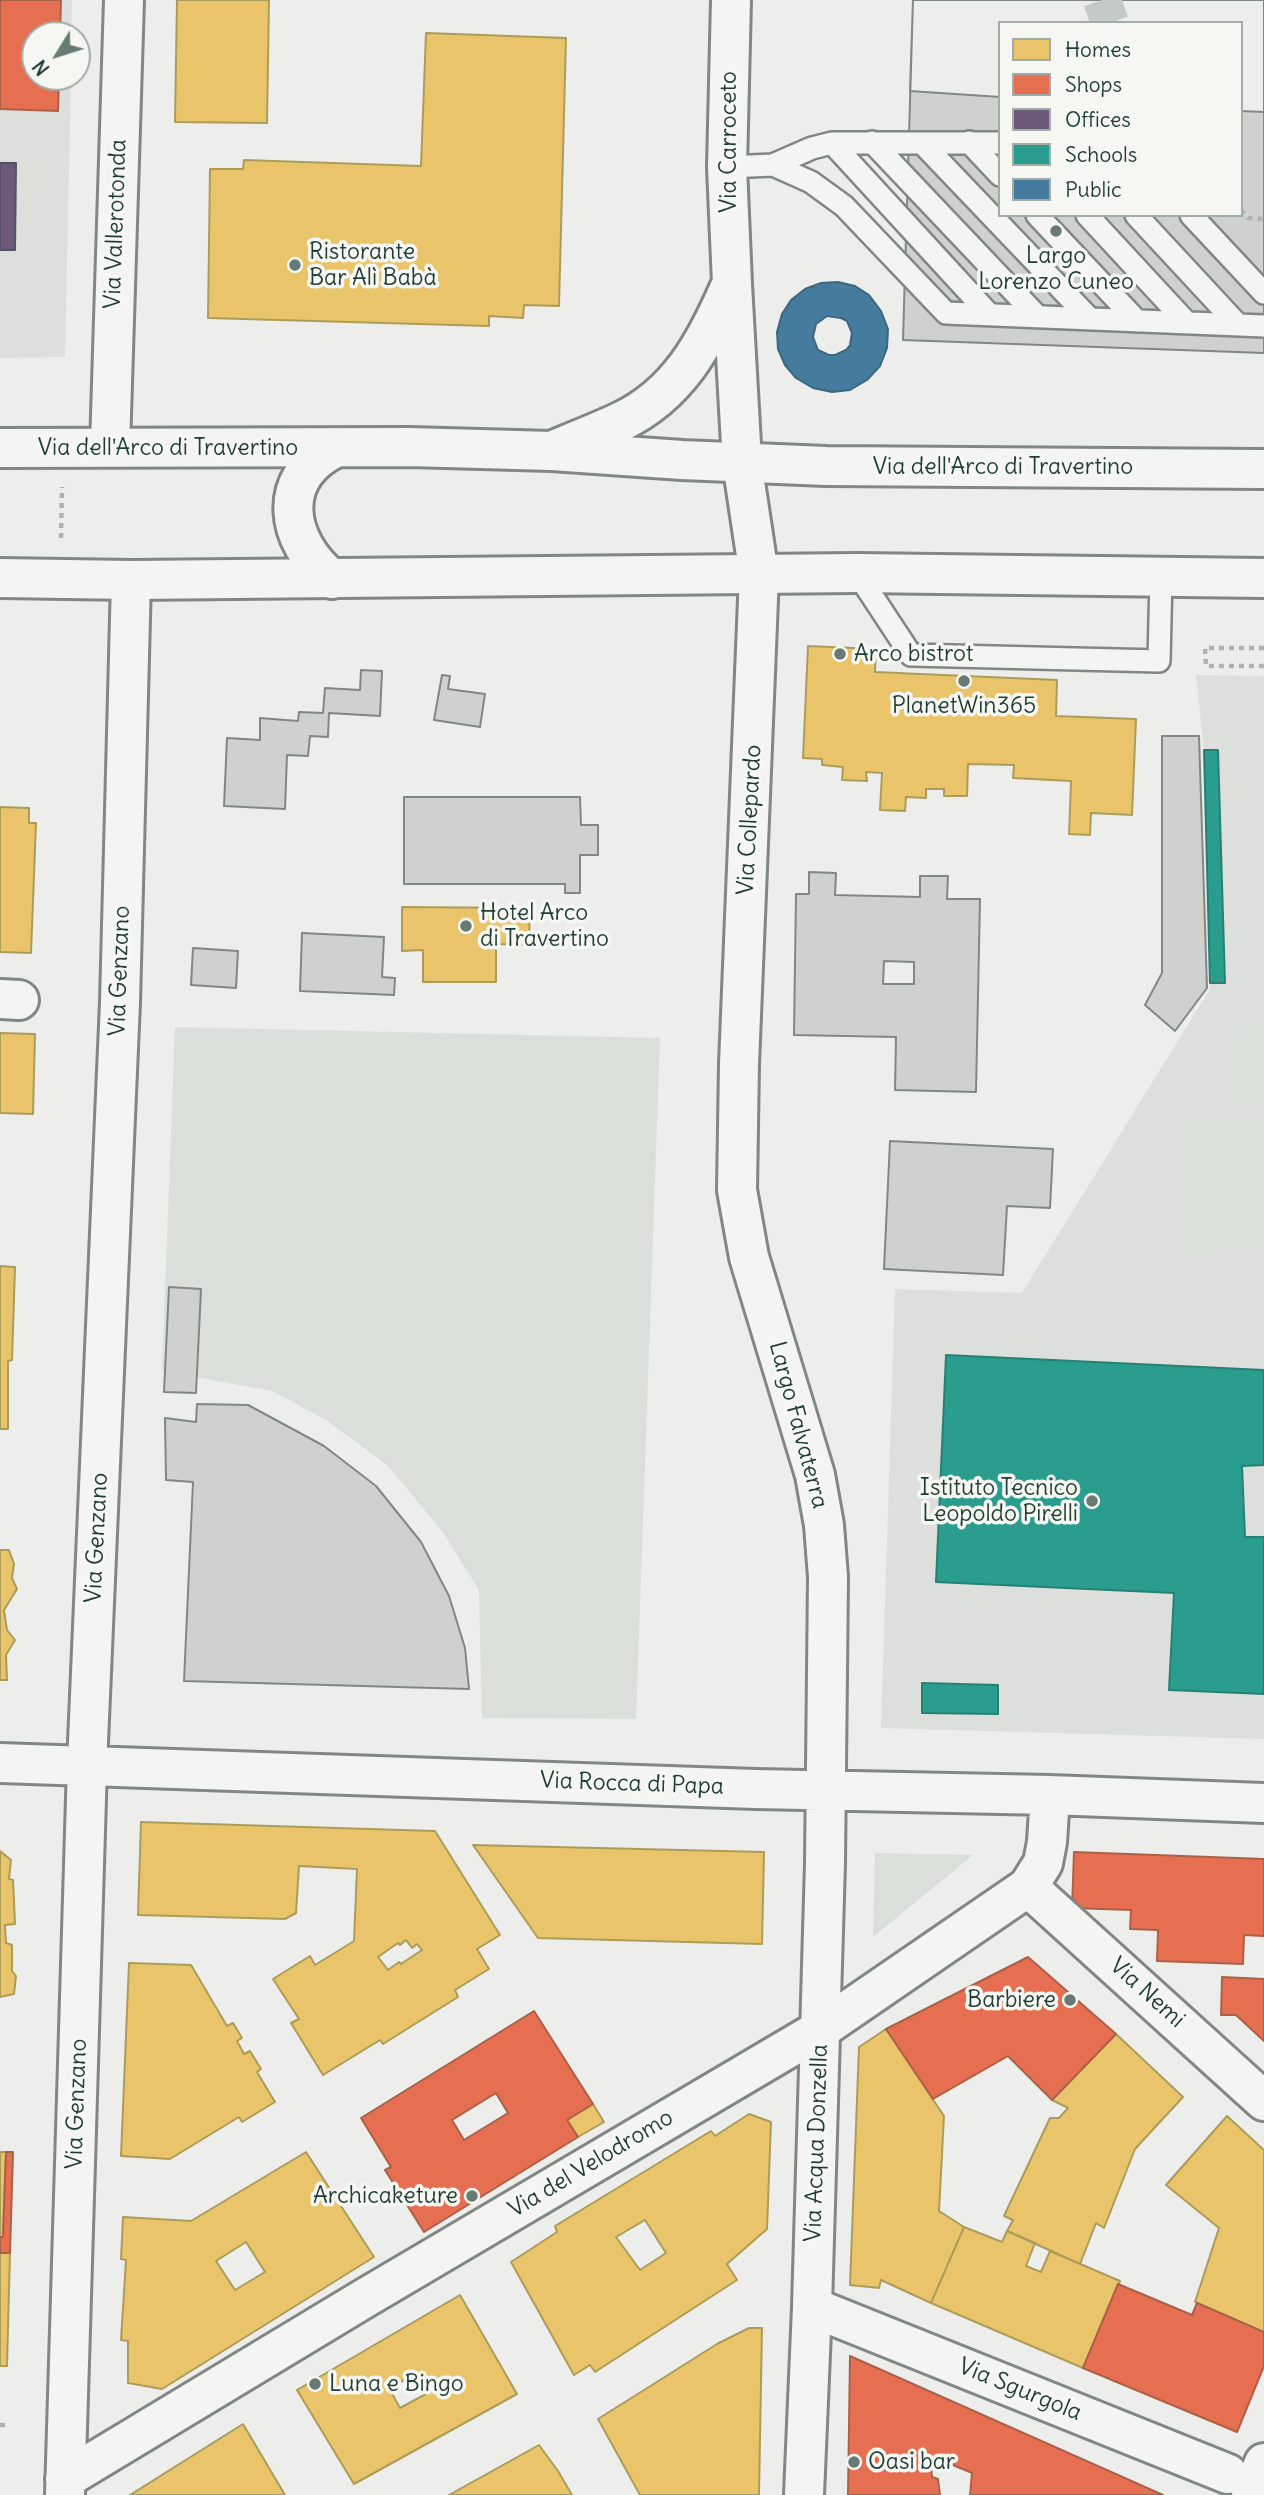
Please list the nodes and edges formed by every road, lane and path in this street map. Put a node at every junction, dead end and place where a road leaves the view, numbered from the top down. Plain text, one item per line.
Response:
1 (124, 0) edge
2 (732, 0) edge
3 (872, 142) junction
4 (969, 142) junction
5 (998, 142) edge
6 (832, 143) junction
7 (922, 143) junction
8 (773, 165) junction
9 (727, 167) junction
10 (998, 173) edge
11 (1243, 212) edge
12 (1039, 217) edge
13 (1089, 217) edge
14 (1138, 217) edge
15 (1193, 217) edge
16 (1264, 219) edge
17 (732, 284) junction
18 (1264, 293) edge
19 (989, 314) junction
20 (1037, 316) junction
21 (1090, 319) junction
22 (1136, 321) junction
23 (1187, 323) junction
24 (1238, 325) junction
25 (1264, 326) edge
26 (110, 447) junction
27 (0, 448) edge
28 (335, 448) junction
29 (552, 451) junction
30 (742, 462) junction
31 (1264, 469) edge
32 (62, 482) dead end
33 (61, 546) dead end
34 (857, 573) junction
35 (759, 575) junction
36 (1161, 577) junction
37 (0, 578) edge
38 (1264, 578) edge
39 (332, 579) junction
40 (131, 580) junction
41 (1264, 648) edge
42 (1264, 666) edge
43 (739, 1064) joint
44 (0, 1763) edge
45 (87, 1765) junction
46 (827, 1790) junction
47 (1050, 1795) junction
48 (1264, 1803) edge
49 (1028, 1886) junction
50 (821, 2029) junction
51 (1264, 2101) edge
52 (812, 2307) junction
53 (0, 2425) edge
54 (7, 2426) dead end
55 (1264, 2463) edge
56 (1240, 2484) edge
57 (65, 2487) edge
58 (804, 2495) edge

1 - 26 street, Via Vallerotonda
2 - 9 street, Via Carroceto
3 - 6 lane
3 - 7 lane
3 - 20 lane
4 - 5 lane
4 - 7 lane
4 - 10 lane
6 - 8 lane
6 - 19 lane
7 - 21 lane
8 - 9 lane
8 - 19 lane
9 - 17 street, Via Carroceto
11 - 16 path
12 - 22 lane
13 - 23 lane
14 - 24 lane
15 - 18 lane
17 - 29 street, Via Carroceto
17 - 30 street, Via Carroceto
19 - 20 lane
20 - 21 lane
21 - 22 lane
22 - 23 lane
23 - 24 lane
24 - 25 lane
26 - 27 street, Via dell'Arco di Travertino
26 - 28 street, Via dell'Arco di Travertino
28 - 29 street, Via dell'Arco di Travertino
28 - 39 street, Via dell'Arco di Travertino
29 - 30 street, Via dell'Arco di Travertino
30 - 31 street, Via dell'Arco di Travertino
30 - 35 street
32 - 33 path
34 - 35 street
34 - 36 street
34 - 36 lane
35 - 39 street
35 - 43 street, Via Collepardo
36 - 38 street
37 - 40 street
39 - 40 street
40 - 45 street, Via Genzano
41 - 42 path
43 - 46 street, Largo Falvaterra
44 - 45 street, Via Rocca di Papa
45 - 46 street, Via Rocca di Papa
45 - 57 street, Via Genzano
46 - 47 street, Via Rocca di Papa
46 - 50 street, Via Acqua Donzella
47 - 48 street, Via Rocca di Papa
47 - 49 street, Via del Velodromo
49 - 50 street, Via del Velodromo
49 - 51 street, Via Nemi
50 - 52 street, Via Acqua Donzella
50 - 57 street, Via del Velodromo
52 - 56 street, Via Sgurgola
52 - 58 street, Via Acqua Donzella
53 - 54 path
55 - 56 street

